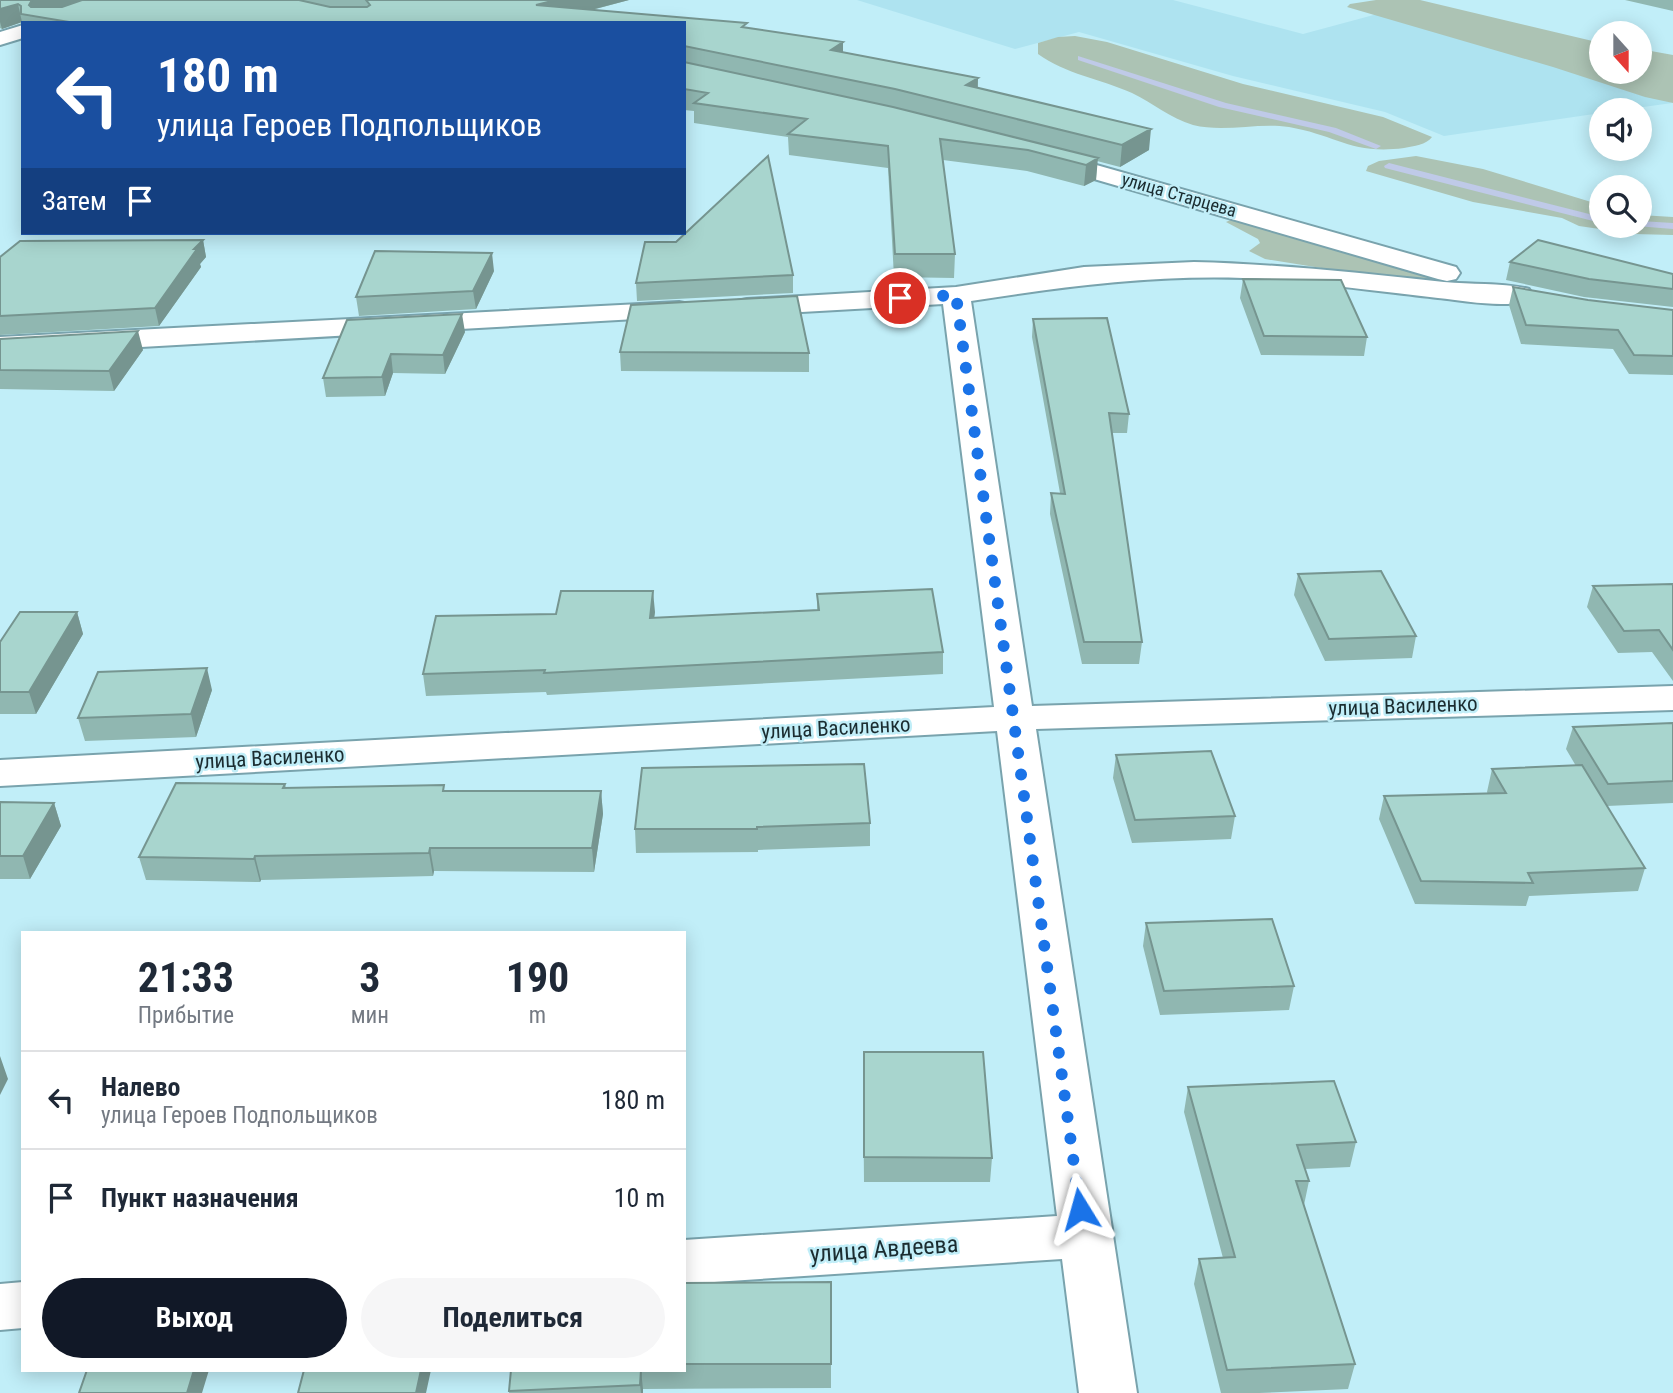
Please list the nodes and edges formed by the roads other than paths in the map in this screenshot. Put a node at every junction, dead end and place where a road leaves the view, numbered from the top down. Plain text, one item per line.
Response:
1 (21, 32) edge
2 (0, 39) edge
3 (1028, 153) edge
4 (956, 295) junction
5 (0, 346) edge
6 (1673, 698) edge
7 (1014, 718) junction
8 (0, 773) edge
9 (1084, 1236) junction
10 (686, 1262) edge
11 (21, 1305) edge
12 (0, 1307) edge
13 (1108, 1393) edge

1 - 2 street
3 - 4 street, улица Старцева
4 - 5 street
4 - 7 street
6 - 7 street, улица Василенко
7 - 8 street, улица Василенко
7 - 9 street
9 - 10 street, улица Авдеева
9 - 13 street
11 - 12 street

